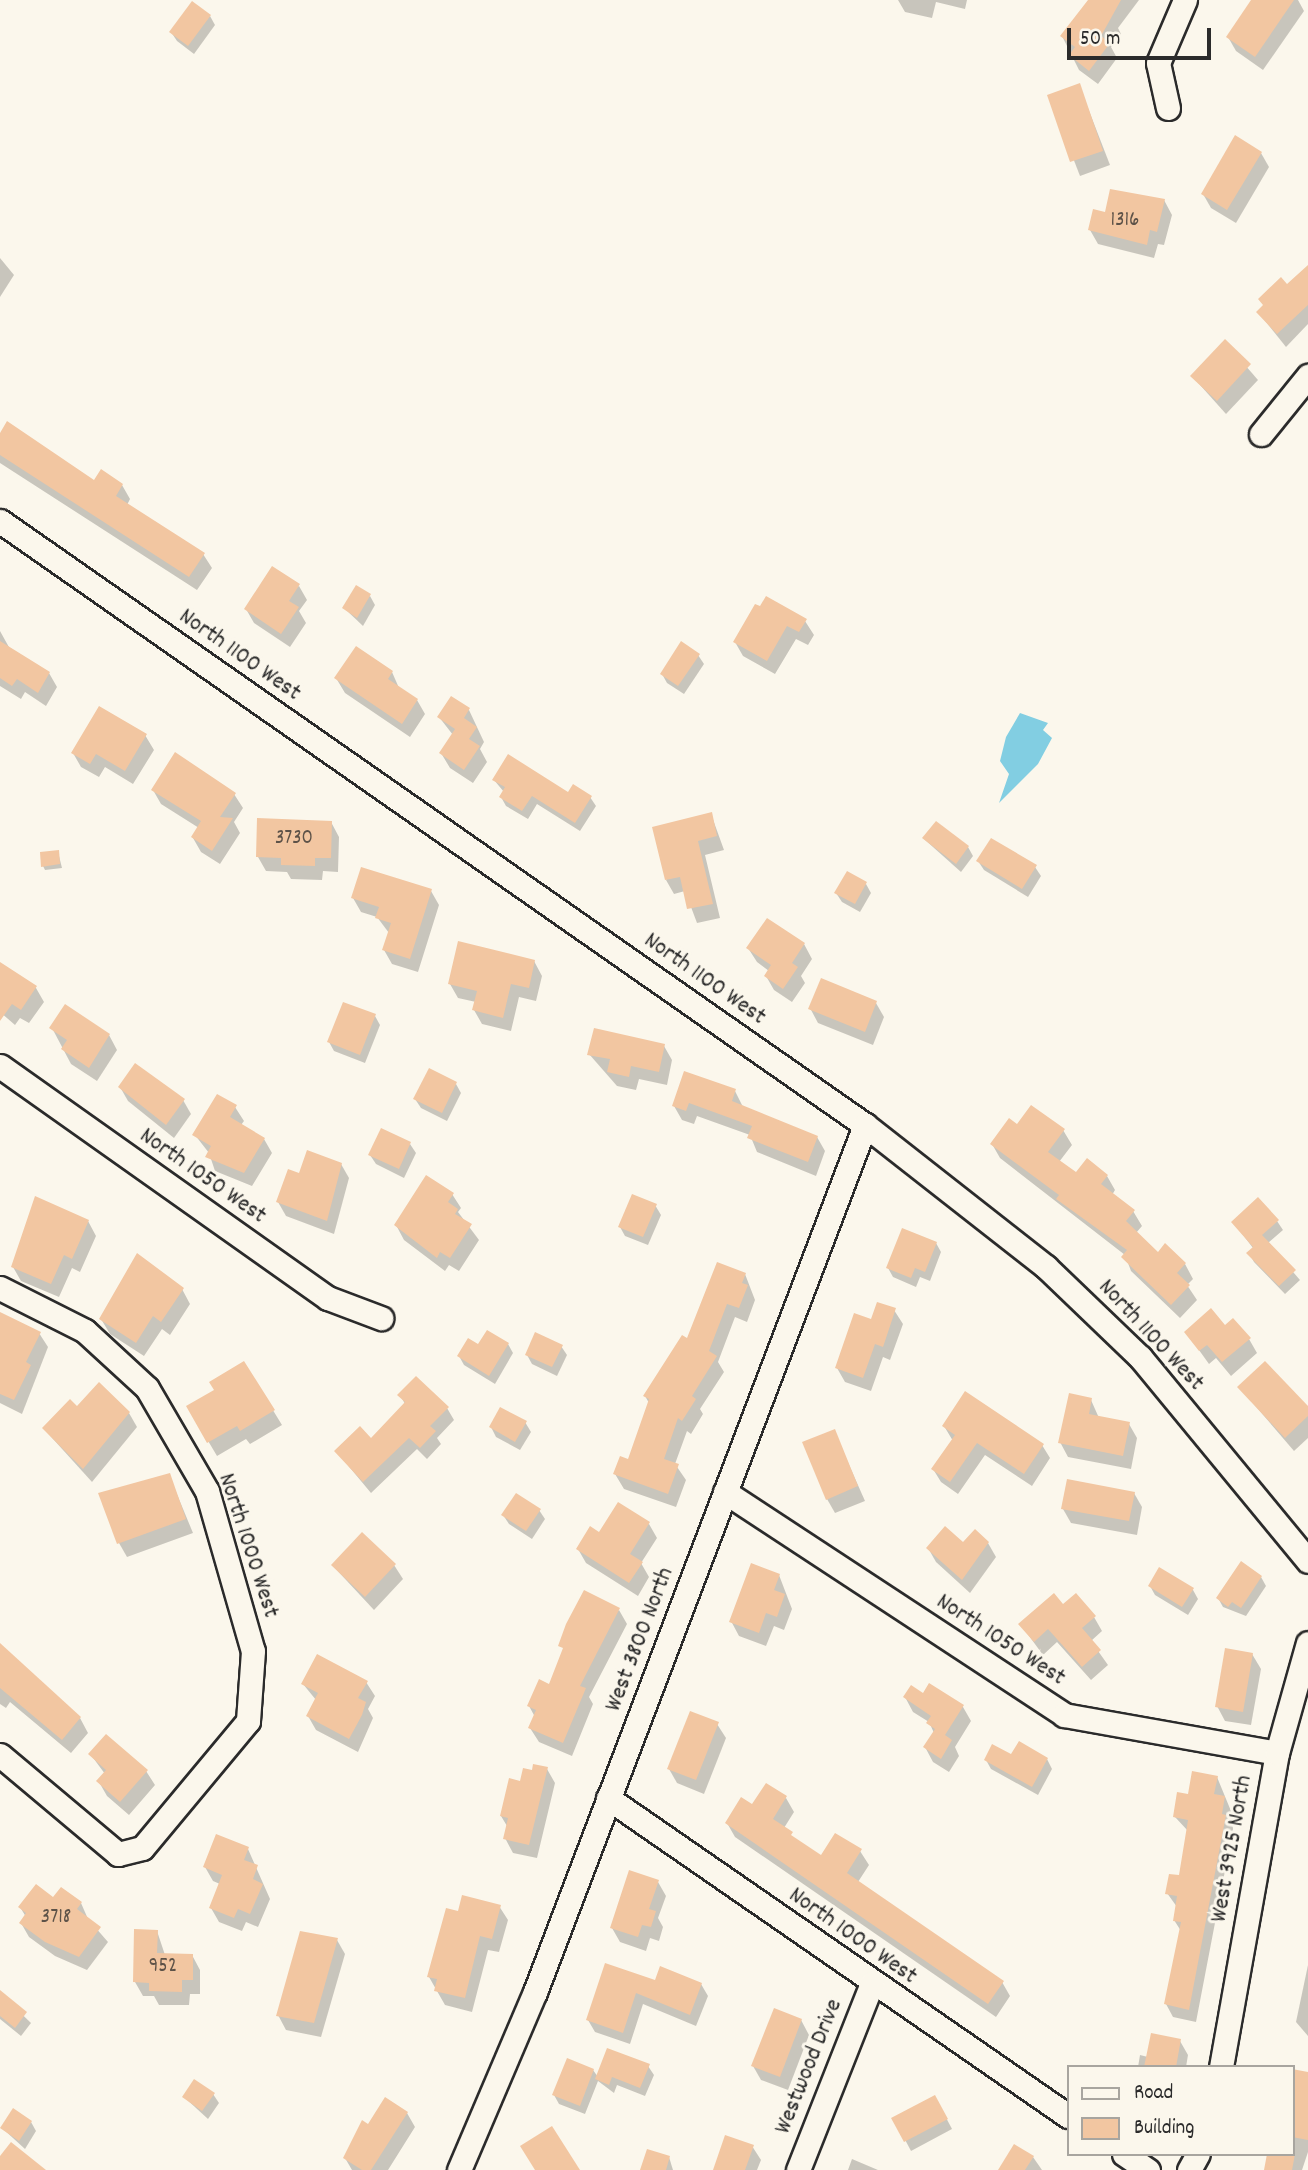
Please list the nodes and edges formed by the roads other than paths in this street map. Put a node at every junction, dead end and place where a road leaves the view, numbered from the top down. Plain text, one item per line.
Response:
1 (1185, 0) edge
2 (1168, 108) dead end
3 (1308, 376) edge
4 (1261, 434) dead end
5 (0, 521) edge
6 (0, 1066) edge
7 (865, 1125) junction
8 (0, 1288) edge
9 (381, 1318) dead end
10 (725, 1492) junction
11 (1308, 1561) edge
12 (1308, 1643) edge
13 (1278, 1754) junction
14 (0, 1755) edge
15 (608, 1798) junction
16 (872, 1983) junction
17 (1221, 2065) edge
18 (1066, 2115) edge
19 (1127, 2156) edge
20 (459, 2170) edge
21 (798, 2170) edge
22 (1148, 2170) edge

1 - 2 street
3 - 4 street
5 - 7 street, North 1100 West
6 - 9 street, North 1050 West
7 - 10 street, West 3800 North
7 - 11 street, North 1100 West
8 - 14 street, North 1000 West
10 - 13 street, North 1050 West
10 - 15 street, West 3800 North
12 - 13 street, West 3925 North
13 - 17 street, West 3925 North
15 - 16 street, North 1000 West
15 - 20 street, West 3800 North
16 - 18 street, North 1000 West
16 - 21 street, Westwood Drive
19 - 22 street

